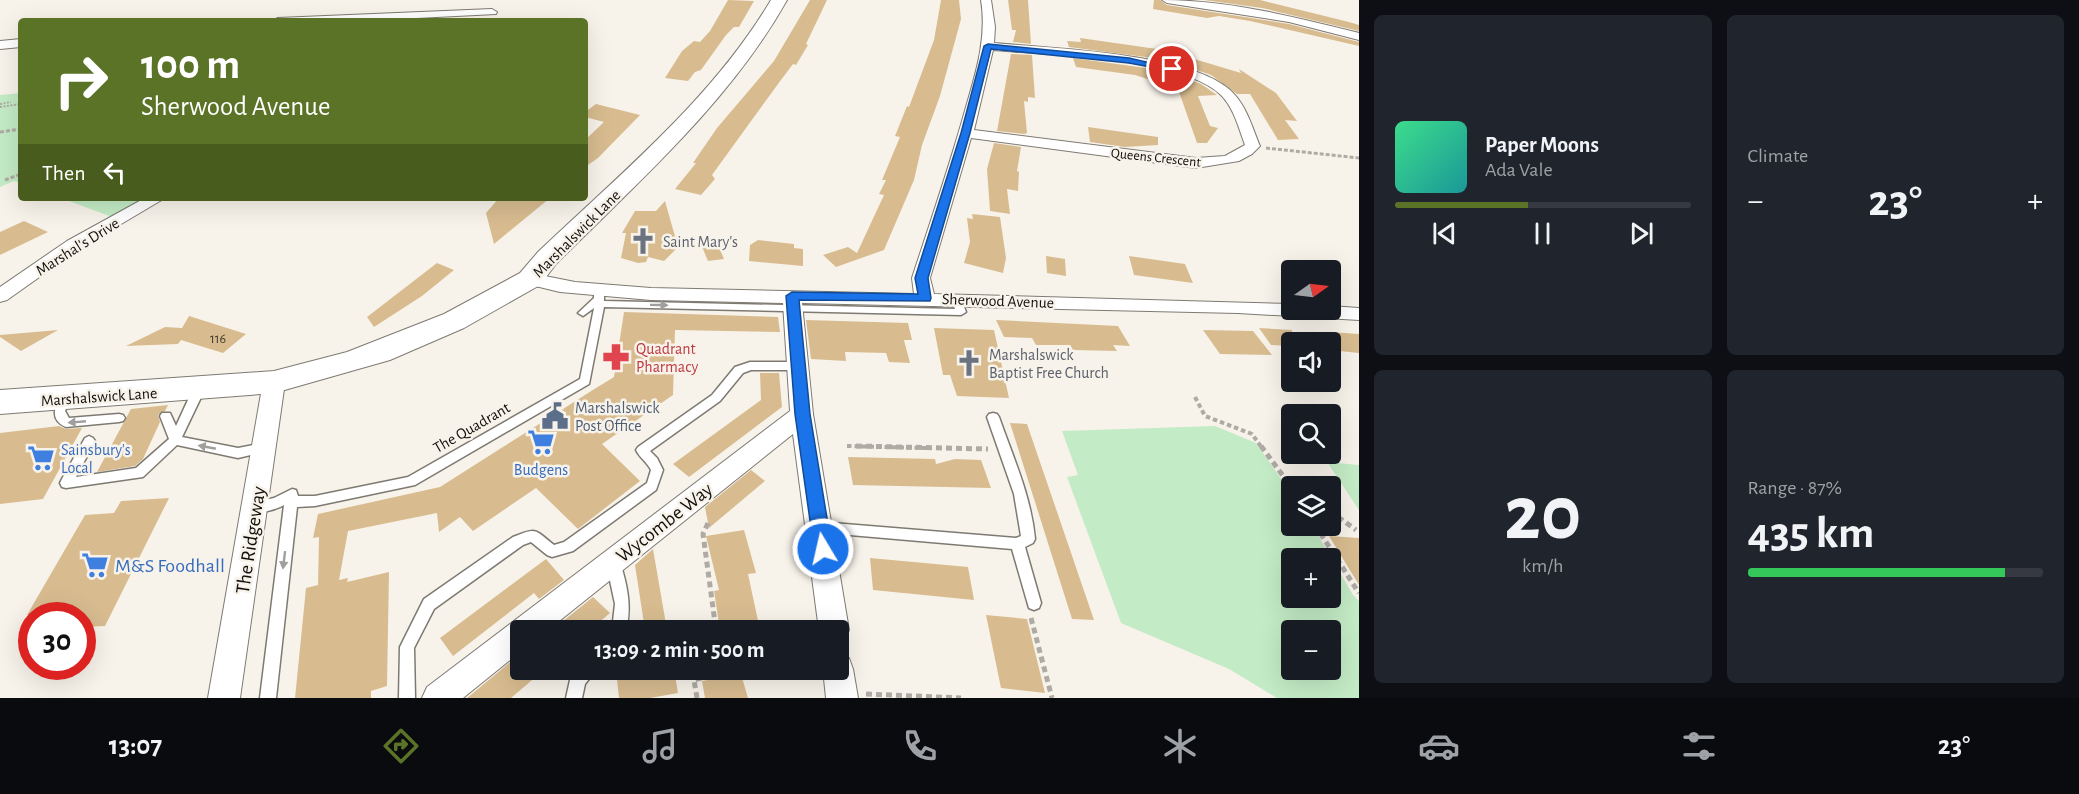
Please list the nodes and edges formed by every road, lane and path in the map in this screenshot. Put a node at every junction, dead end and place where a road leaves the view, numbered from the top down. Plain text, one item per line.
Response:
1 (779, 0) edge
2 (986, 0) edge
3 (1167, 0) edge
4 (332, 18) edge
5 (484, 18) edge
6 (1359, 37) edge
7 (18, 43) edge
8 (0, 45) edge
9 (988, 46) junction
10 (18, 103) edge
11 (0, 106) edge
12 (18, 129) edge
13 (0, 132) edge
14 (965, 133) junction
15 (1253, 146) junction
16 (1359, 158) edge
17 (18, 175) edge
18 (5, 180) dead end
19 (152, 201) edge
20 (530, 279) junction
21 (0, 296) edge
22 (599, 298) junction
23 (925, 298) junction
24 (956, 299) junction
25 (793, 302) junction
26 (583, 313) dead end
27 (1359, 314) edge
28 (798, 366) junction
29 (274, 382) junction
30 (199, 389) junction
31 (1195, 397) dead end
32 (65, 398) junction
33 (0, 402) edge
34 (802, 414) junction
35 (166, 416) dead end
36 (993, 417) dead end
37 (119, 418) dead end
38 (175, 440) junction
39 (89, 441) dead end
40 (847, 446) dead end
41 (265, 448) junction
42 (1004, 449) junction
43 (1283, 476) edge
44 (291, 502) junction
45 (255, 507) junction
46 (1341, 520) edge
47 (708, 523) dead end
48 (820, 528) junction
49 (1356, 530) dead end
50 (1321, 536) edge
51 (1017, 544) junction
52 (613, 562) junction
53 (1359, 593) edge
54 (1034, 603) joint
55 (538, 620) edge
56 (622, 620) edge
57 (715, 620) edge
58 (833, 620) edge
59 (510, 642) edge
60 (578, 680) edge
61 (694, 680) edge
62 (840, 687) edge
63 (884, 696) edge
64 (224, 698) edge
65 (268, 698) edge
66 (408, 698) edge
67 (438, 698) edge
68 (574, 698) edge
69 (697, 698) edge
70 (961, 698) edge
71 (1052, 698) edge

1 - 20 street, Marshalswick Lane
2 - 9 street
3 - 6 street
4 - 5 street
7 - 8 street
9 - 14 street
9 - 15 street
10 - 11 path
12 - 13 path
14 - 15 street, Queens Crescent
14 - 23 street
15 - 16 path
17 - 18 path
19 - 21 street, Marshal's Drive
20 - 22 street, Sherwood Avenue
20 - 29 street, Marshalswick Lane
22 - 25 street, Sherwood Avenue
22 - 26 lane
22 - 44 lane, The Quadrant
23 - 24 street, Sherwood Avenue
23 - 25 street, Sherwood Avenue
24 - 25 lane
24 - 27 street, Sherwood Avenue
25 - 28 street
28 - 34 street
28 - 66 lane
29 - 30 street, Marshalswick Lane
29 - 41 street, The Ridgeway
30 - 32 street, Marshalswick Lane
30 - 38 lane
31 - 43 path
32 - 33 street, Marshalswick Lane
37 -> 32 lane
34 - 48 street
34 - 52 street, Wycombe Way
35 - 38 lane
36 - 42 lane
38 - 39 lane
41 -> 38 lane
40 - 42 path
41 - 45 street, The Ridgeway
42 - 51 lane
44 - 45 lane, The Quadrant
44 -> 65 lane
45 - 64 street, The Ridgeway
46 - 49 path
47 - 57 path
48 - 51 lane
48 - 58 street
50 - 53 path
51 - 54 lane
52 - 55 street, Wycombe Way
52 - 56 lane
54 - 71 path
59 - 67 street
60 - 68 lane
61 - 69 path
62 - 63 path
63 - 70 path

